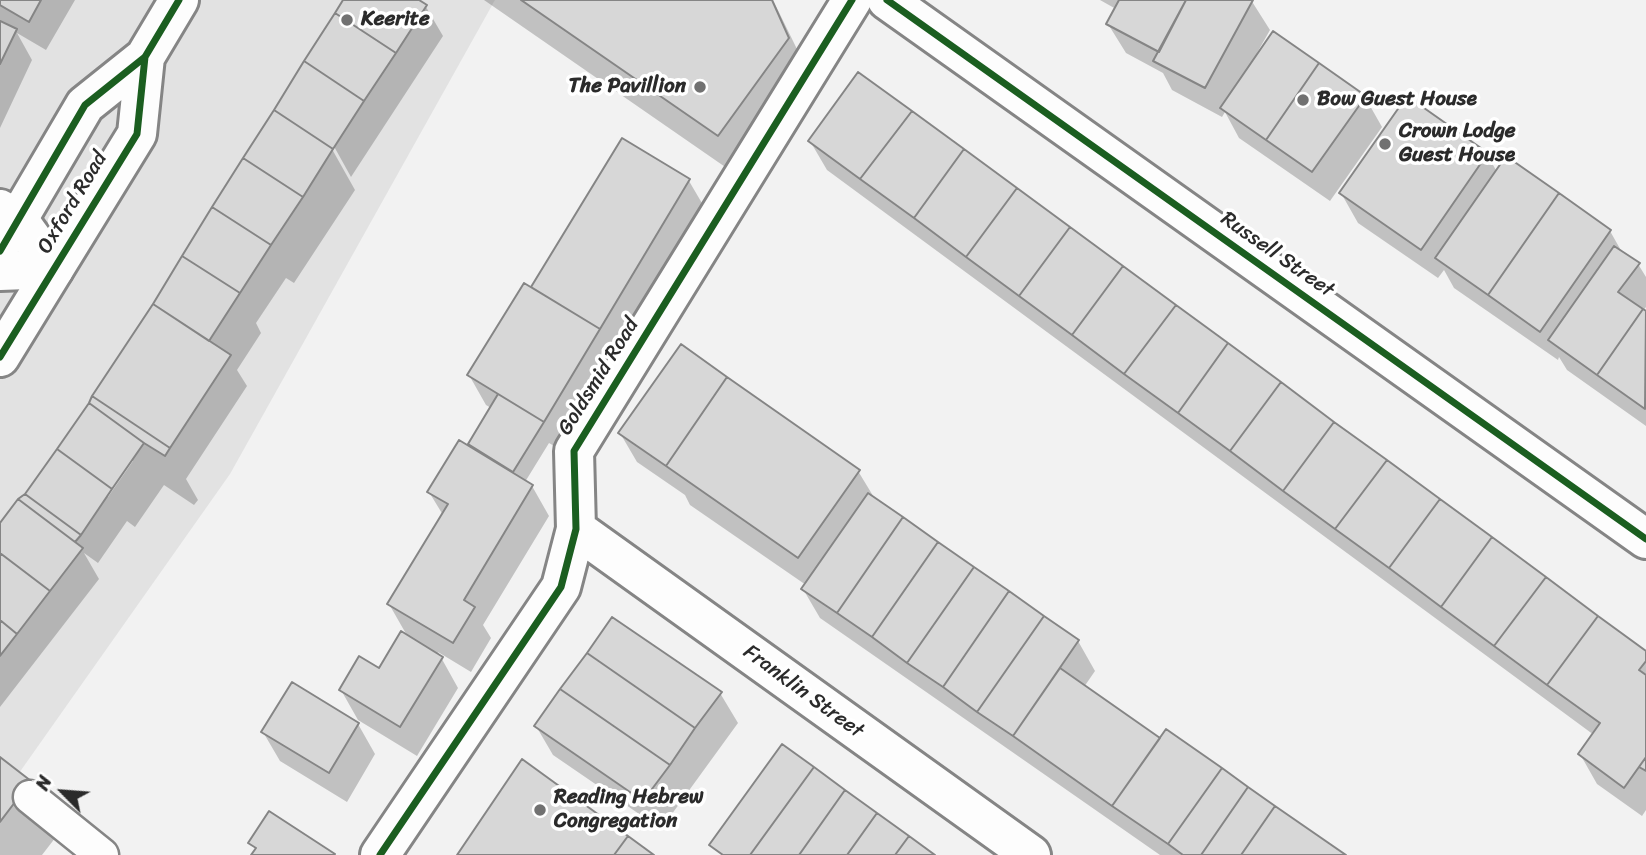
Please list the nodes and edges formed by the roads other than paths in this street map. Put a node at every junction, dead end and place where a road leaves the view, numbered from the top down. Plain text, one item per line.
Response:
1 (179, 0) edge
2 (852, 0) edge
3 (887, 0) edge
4 (145, 57) junction
5 (6, 226) edge
6 (54, 269) junction
7 (0, 271) edge
8 (0, 357) edge
9 (576, 528) junction
10 (1646, 539) edge
11 (30, 797) dead end
12 (102, 855) edge
13 (380, 855) edge
14 (1031, 855) edge

1 - 4 street, Oxford Road
2 - 9 street, Goldsmid Road
3 - 10 street, Russell Street
4 - 5 street, Oxford Road
4 - 6 street, Oxford Road
5 - 6 street
6 - 7 street
6 - 8 street, Oxford Road
9 - 13 street, Goldsmid Road
9 - 14 street, Franklin Street
11 - 12 lane

